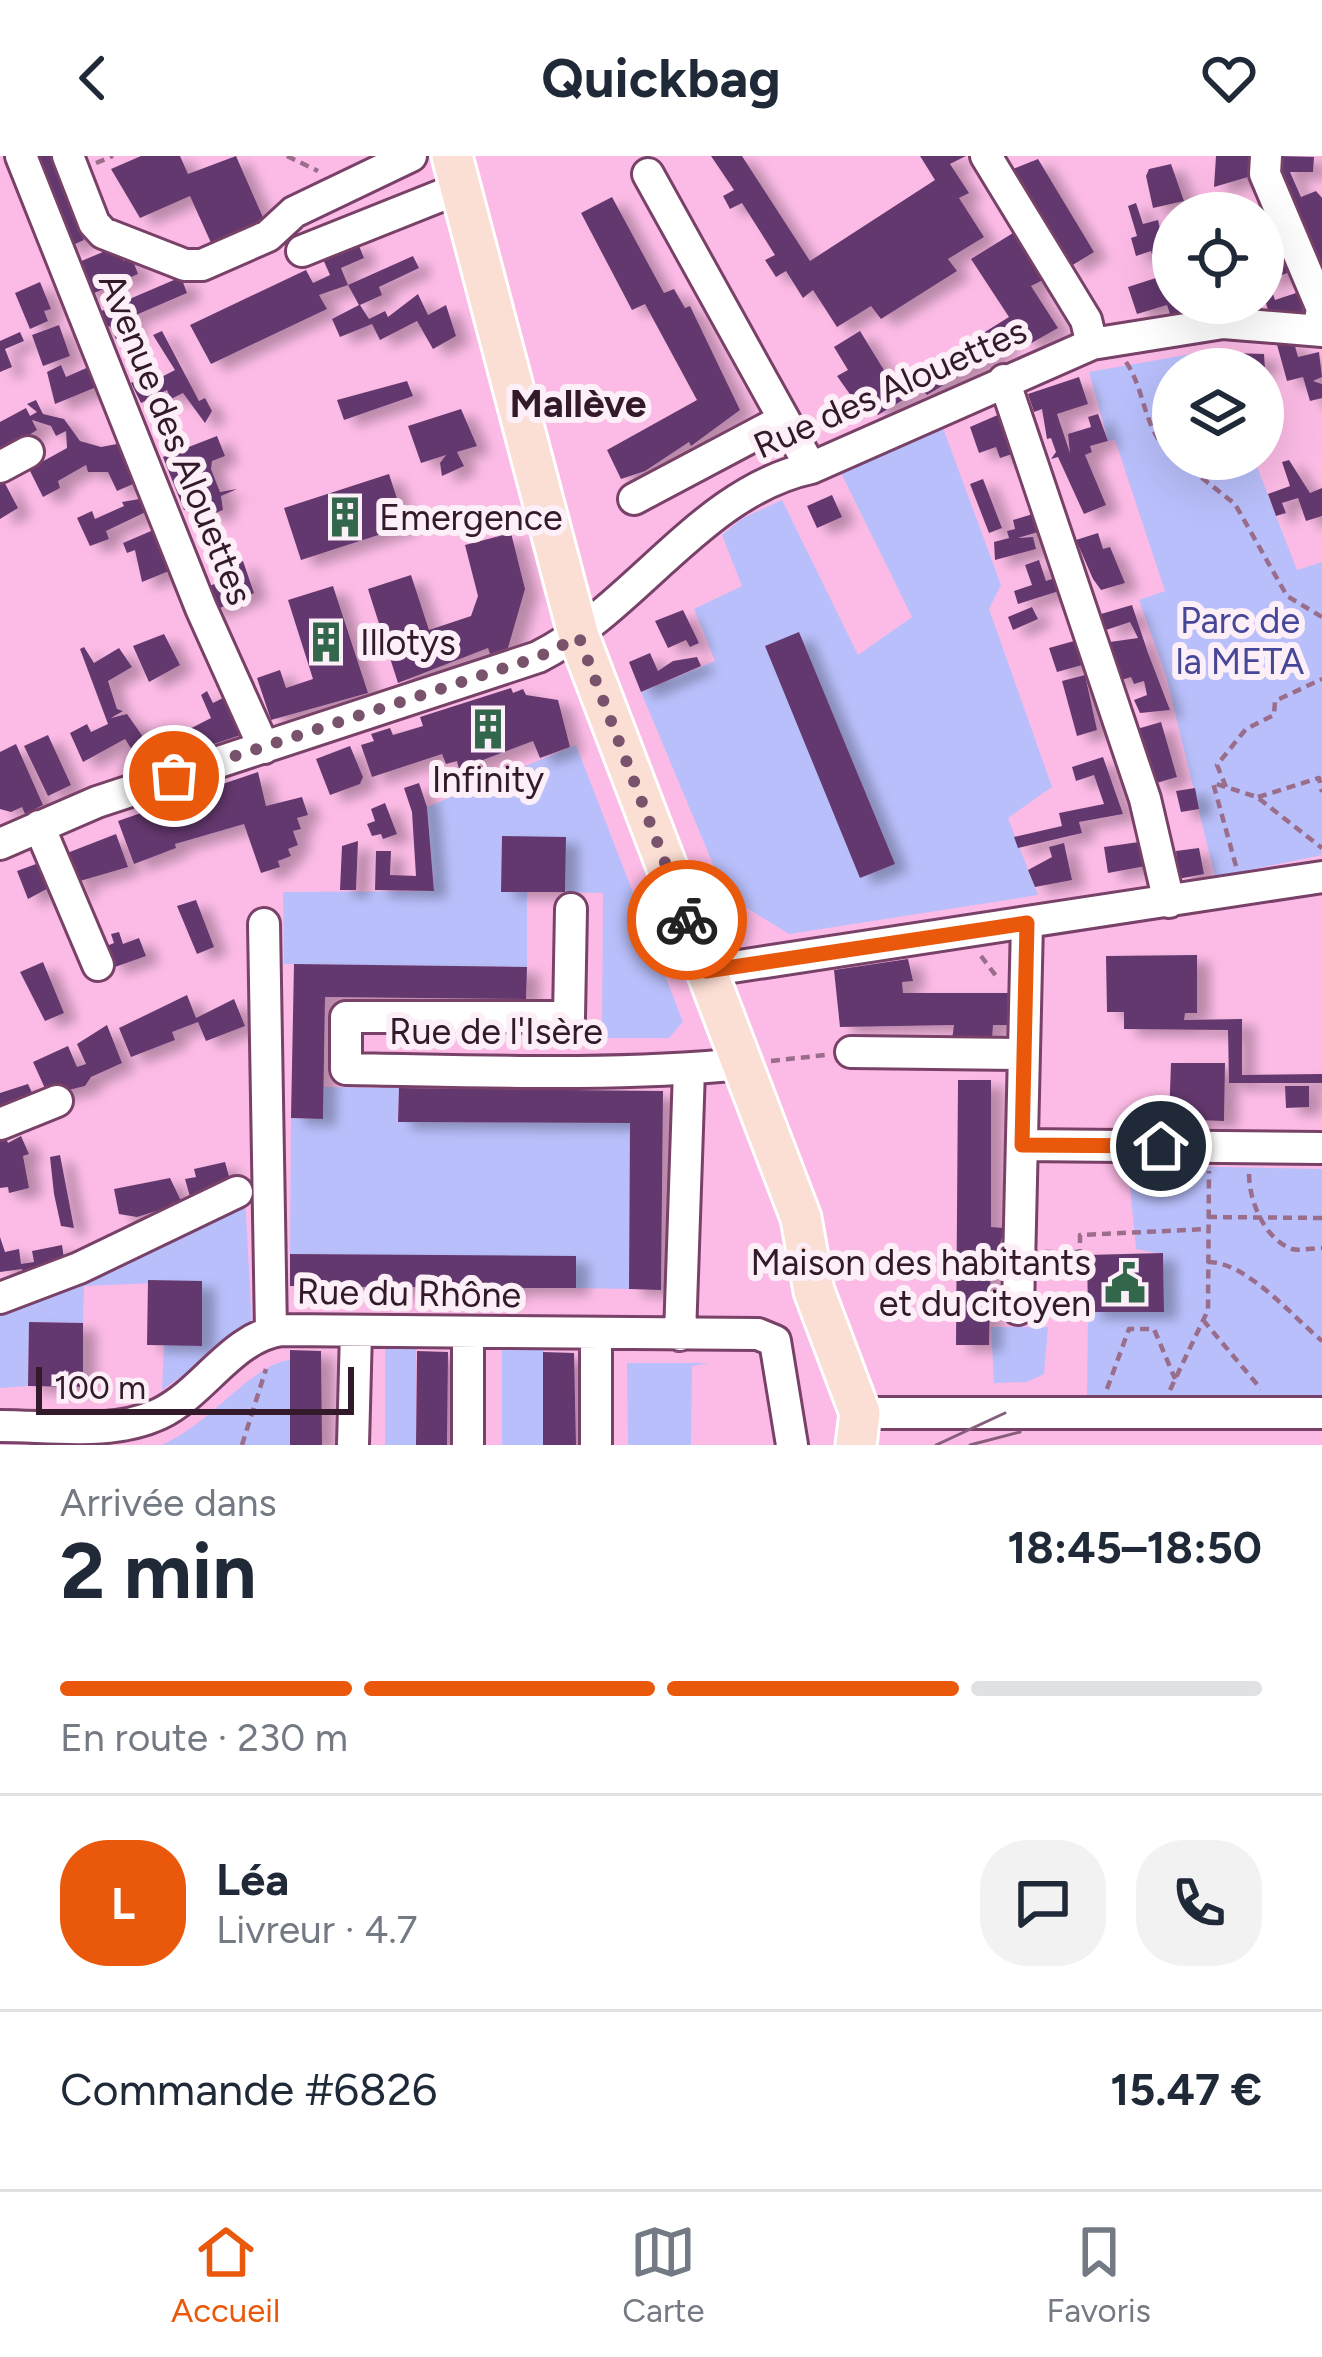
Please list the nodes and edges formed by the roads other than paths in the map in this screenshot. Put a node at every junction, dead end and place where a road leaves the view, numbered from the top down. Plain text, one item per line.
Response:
1 (21, 156) edge
2 (68, 156) edge
3 (411, 156) edge
4 (986, 156) edge
5 (1266, 156) edge
6 (456, 172) edge
7 (648, 174) dead end
8 (302, 251) dead end
9 (1320, 331) edge
10 (1106, 342) junction
11 (1004, 380) junction
12 (783, 420) junction
13 (28, 452) dead end
14 (0, 467) edge
15 (812, 468) junction
16 (634, 499) dead end
17 (579, 637) junction
18 (264, 748) junction
19 (39, 826) junction
20 (0, 844) edge
21 (1321, 853) edge
22 (1169, 902) junction
23 (571, 909) dead end
24 (1027, 923) junction
25 (264, 924) dead end
26 (98, 965) dead end
27 (706, 971) junction
28 (569, 1017) junction
29 (850, 1052) road end
30 (1024, 1054) junction
31 (741, 1064) junction
32 (689, 1070) junction
33 (569, 1072) junction
34 (57, 1101) dead end
35 (0, 1124) edge
36 (1022, 1145) junction
37 (1322, 1148) edge
38 (237, 1192) dead end
39 (0, 1298) edge
40 (1018, 1309) dead end
41 (356, 1331) junction
42 (271, 1332) junction
43 (468, 1332) junction
44 (596, 1334) junction
45 (680, 1335) junction
46 (1322, 1413) edge
47 (1012, 1422) junction
48 (0, 1426) edge
49 (859, 1426) edge
50 (1322, 1431) edge
51 (353, 1445) edge
52 (468, 1445) edge
53 (596, 1445) edge
54 (792, 1445) edge

1 - 18 street, Avenue des Alouettes
2 - 3 street
4 - 10 street
5 - 9 street
6 - 8 street
6 - 17 main road
7 - 12 street
9 - 10 street, Rue des Alouettes
10 - 11 street, Rue des Alouettes
11 - 15 street, Rue des Alouettes
11 - 22 street
12 - 15 street
12 - 16 street
13 - 14 street
15 - 17 street, Rue des Alouettes
17 - 18 street, Rue des Alouettes
17 - 27 main road
18 - 19 street, Rue des Alouettes
19 - 20 street, Rue des Alouettes
19 - 26 street
21 - 22 street
22 - 24 street
23 - 28 street, Rue de l'Isère
24 - 27 street
24 - 30 street
25 - 42 street
27 - 31 main road
28 - 33 street
28 - 33 street, Rue de l'Isère
29 - 30 street
30 - 36 street
31 - 32 street, Rue de l'Isère
31 - 49 main road
32 - 33 street, Rue de l'Isère
32 - 45 street
34 - 35 street
36 - 37 street
36 - 40 street
38 - 39 street
41 - 42 street, Rue du Rhône
41 - 43 street, Rue du Rhône
41 - 51 street
42 - 48 street, Rue du Rhône
43 - 44 street, Rue du Rhône
43 - 52 street
44 - 45 street, Rue du Rhône
44 - 53 street
45 - 54 street, Rue du Rhône
46 - 47 street
47 - 49 street
47 - 50 street

